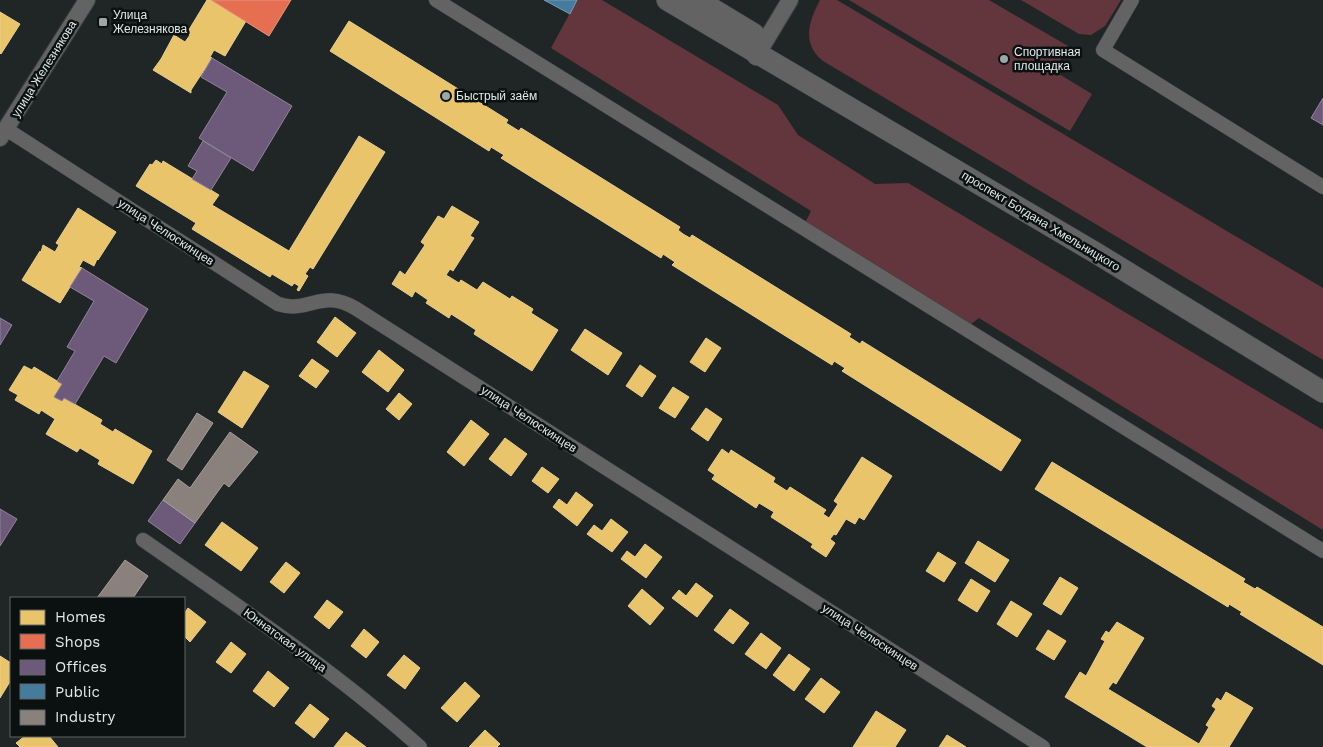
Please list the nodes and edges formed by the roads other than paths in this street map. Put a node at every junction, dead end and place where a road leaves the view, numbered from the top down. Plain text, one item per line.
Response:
1 (88, 0) edge
2 (436, 0) edge
3 (667, 0) edge
4 (698, 0) edge
5 (790, 0) edge
6 (1132, 0) edge
7 (757, 55) junction
8 (3, 134) edge
9 (1323, 188) edge
10 (1323, 392) edge
11 (143, 540) dead end
12 (1323, 551) edge
13 (420, 747) edge
14 (1043, 747) edge

1 - 8 street, улица Железнякова
2 - 12 street
3 - 7 main road, проспект Богдана Хмельницкого
4 - 7 main road
5 - 7 street
6 - 9 street
7 - 10 main road, проспект Богдана Хмельницкого
8 - 14 street, улица Челюскинцев
11 - 13 street, Юннатская улица

